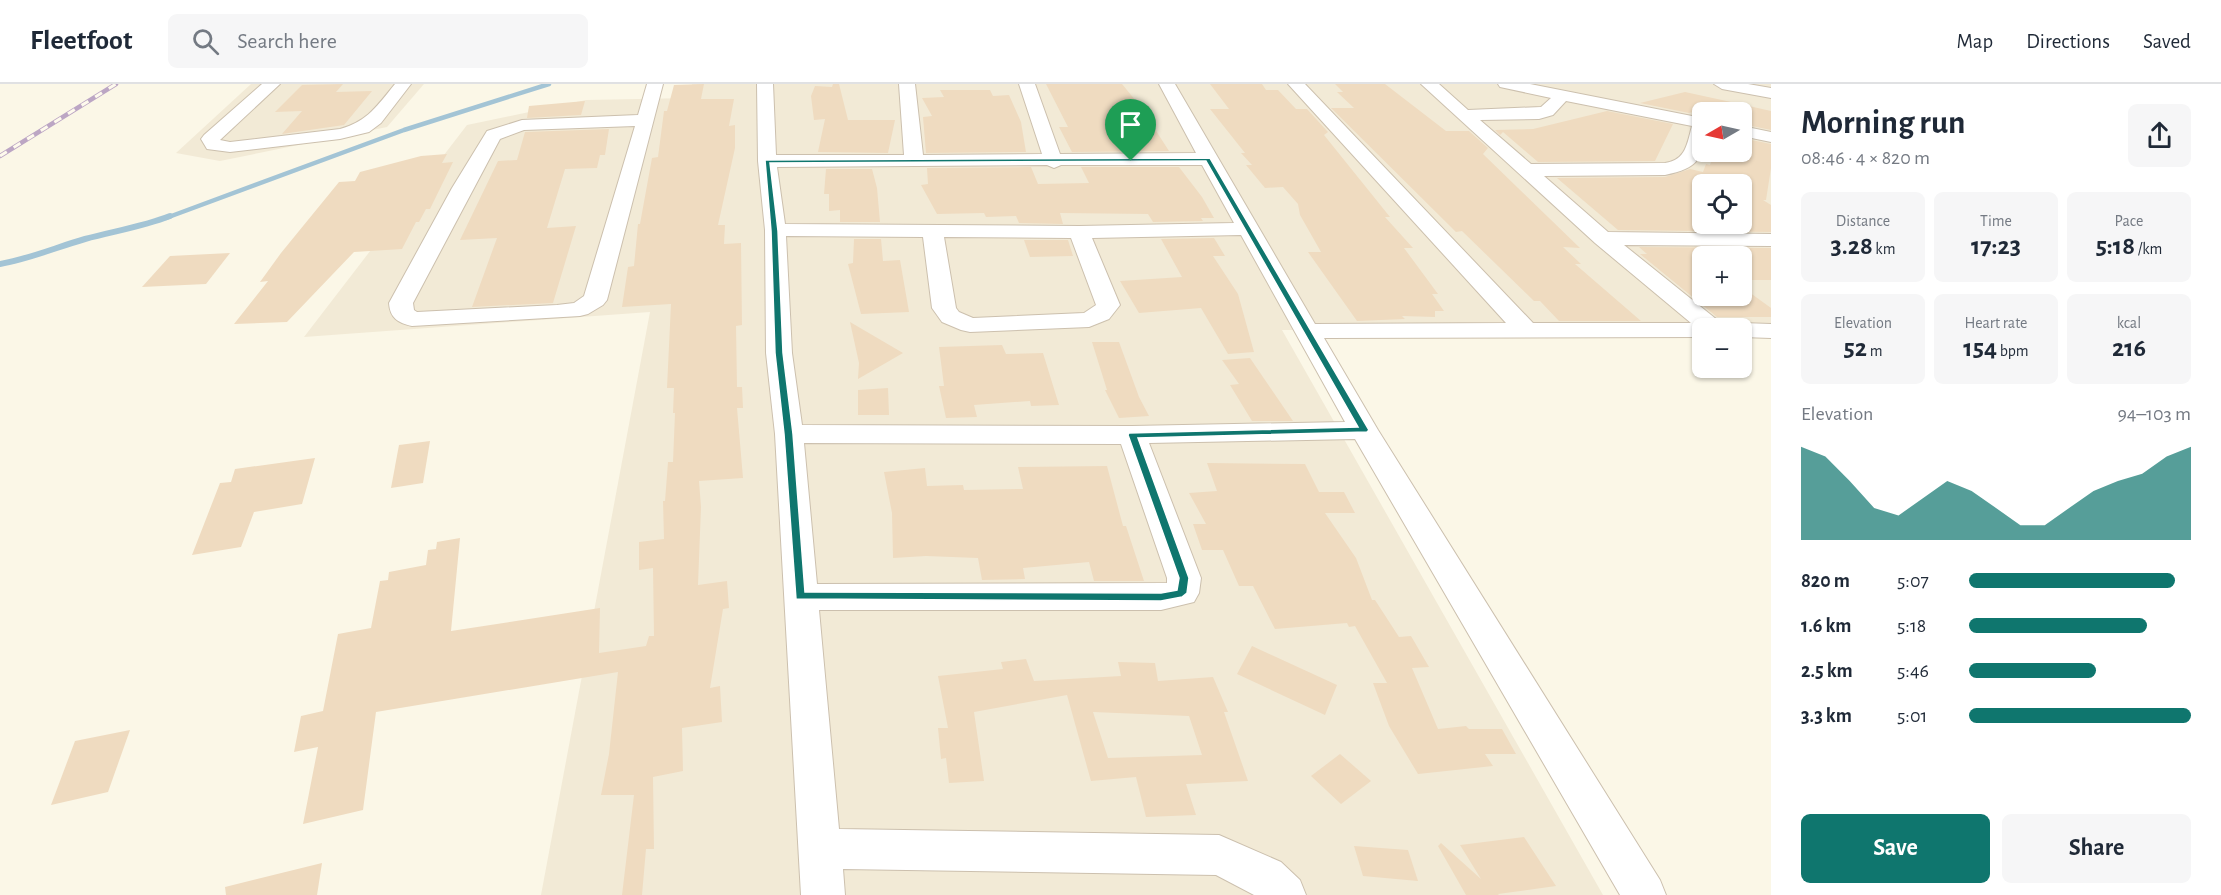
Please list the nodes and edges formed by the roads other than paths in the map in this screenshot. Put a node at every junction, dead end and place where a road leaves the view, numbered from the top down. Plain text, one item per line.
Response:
1 (272, 84) edge
2 (403, 84) edge
3 (655, 84) edge
4 (765, 84) edge
5 (907, 84) edge
6 (1027, 84) edge
7 (1167, 84) edge
8 (1296, 84) edge
9 (1429, 84) edge
10 (1506, 84) edge
11 (1722, 84) edge
12 (1771, 93) edge
13 (1563, 95) junction
14 (1466, 115) junction
15 (644, 120) junction
16 (1692, 121) edge
17 (1752, 133) edge
18 (1771, 137) edge
19 (1692, 157) edge
20 (1208, 159) junction
21 (767, 161) junction
22 (914, 162) junction
23 (1054, 162) junction
24 (1526, 171) junction
25 (1247, 229) junction
26 (775, 231) junction
27 (933, 232) junction
28 (1079, 232) junction
29 (1603, 238) junction
30 (1771, 240) edge
31 (1700, 318) edge
32 (1692, 330) edge
33 (1752, 330) edge
34 (1309, 331) junction
35 (1771, 331) edge
36 (1528, 332) junction
37 (1364, 430) junction
38 (789, 434) junction
39 (1132, 435) junction
40 (800, 597) junction
41 (819, 849) junction
42 (823, 895) edge
43 (1284, 895) edge
44 (1644, 895) edge

1 - 2 street
3 - 15 street
4 - 21 street
5 - 22 street
6 - 23 street
7 - 20 street
8 - 36 street
9 - 14 street
10 - 13 street
11 - 12 street
13 - 14 street
13 - 16 street
14 - 24 street
15 - 15 street
17 - 18 street
19 - 24 street
20 - 23 street
20 - 25 street
21 - 22 street
21 - 26 street
22 - 23 street
24 - 29 street
25 - 28 street
25 - 34 street
26 - 27 street
26 - 38 street
27 - 28 street
27 - 28 street
29 - 30 street
29 - 31 street
32 - 36 street
33 - 35 street
34 - 36 street
34 - 37 street
37 - 39 street
37 - 44 street
38 - 39 street
38 - 40 street
39 - 40 street
40 - 41 street
41 - 42 street
41 - 43 street

